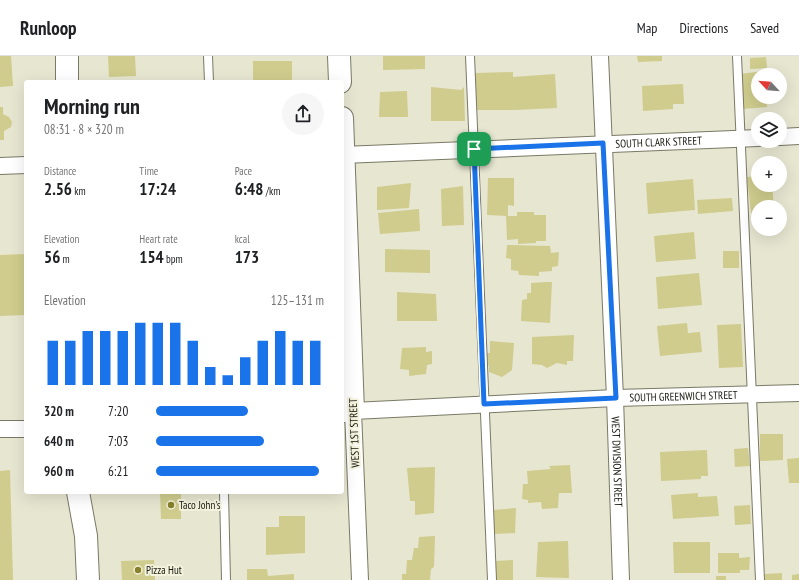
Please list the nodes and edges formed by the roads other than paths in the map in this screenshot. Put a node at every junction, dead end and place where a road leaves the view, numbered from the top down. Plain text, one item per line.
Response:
1 (67, 56) edge
2 (208, 56) edge
3 (339, 56) edge
4 (470, 56) edge
5 (600, 56) edge
6 (737, 56) edge
7 (67, 80) edge
8 (209, 80) edge
9 (340, 80) edge
10 (787, 136) edge
11 (799, 136) edge
12 (741, 138) junction
13 (751, 138) edge
14 (603, 143) junction
15 (474, 149) junction
16 (344, 155) edge
17 (24, 165) edge
18 (0, 166) edge
19 (344, 219) edge
20 (799, 393) edge
21 (752, 395) junction
22 (616, 398) junction
23 (484, 404) junction
24 (347, 411) edge
25 (0, 429) edge
26 (24, 429) edge
27 (78, 494) edge
28 (91, 494) edge
29 (224, 494) edge
30 (86, 536) junction
31 (88, 580) edge
32 (226, 580) edge
33 (360, 580) edge
34 (492, 580) edge
35 (621, 580) edge
36 (760, 580) edge

1 - 7 highway
2 - 8 lane
3 - 9 highway
4 - 15 lane
5 - 14 street, WEST DIVISION STREET
6 - 12 lane
10 - 11 street
12 - 13 street, SOUTH CLARK STREET
12 - 14 street, SOUTH CLARK STREET
12 - 21 lane
14 - 15 street, SOUTH CLARK STREET
14 - 22 street, WEST DIVISION STREET
15 - 16 street, SOUTH CLARK STREET
15 - 23 lane
17 - 18 street
19 - 24 highway, WEST 1ST STREET
20 - 21 street, SOUTH GREENWICH STREET
21 - 22 street, SOUTH GREENWICH STREET
21 - 36 lane
22 - 23 street, SOUTH GREENWICH STREET
22 - 35 street, WEST DIVISION STREET
23 - 24 street, SOUTH GREENWICH STREET
23 - 34 lane
24 - 33 street, WEST 1ST STREET
25 - 26 street
27 - 30 highway
28 - 30 highway
29 - 32 lane
30 - 31 highway

